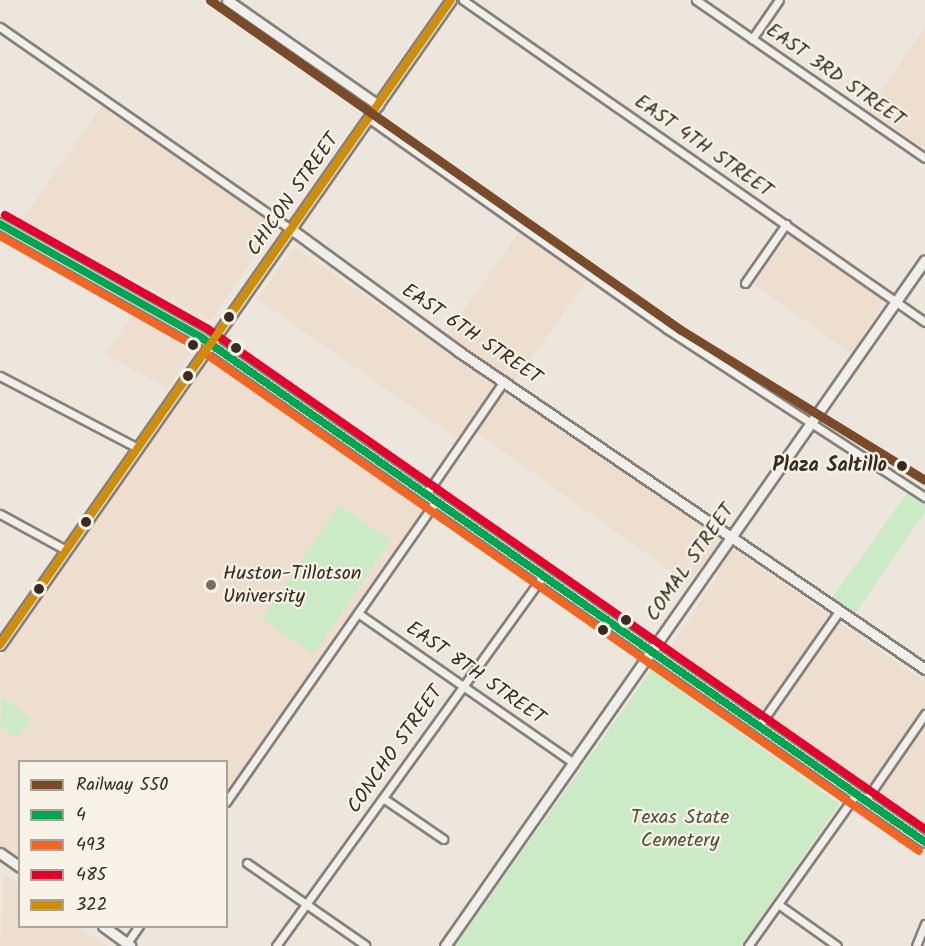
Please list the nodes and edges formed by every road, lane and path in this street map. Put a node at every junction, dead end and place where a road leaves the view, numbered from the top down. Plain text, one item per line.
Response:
1 (227, 0) edge
2 (451, 0) edge
3 (463, 0) edge
4 (696, 0) edge
5 (779, 0) edge
6 (0, 27) edge
7 (752, 39) junction
8 (378, 105) junction
9 (368, 118) junction
10 (925, 158) edge
11 (0, 224) edge
12 (786, 224) junction
13 (291, 229) junction
14 (925, 260) edge
15 (746, 283) dead end
16 (896, 302) junction
17 (925, 322) edge
18 (212, 345) junction
19 (0, 376) edge
20 (504, 381) junction
21 (812, 421) junction
22 (138, 448) junction
23 (427, 493) junction
24 (925, 497) edge
25 (437, 500) junction
26 (0, 514) edge
27 (732, 536) junction
28 (66, 550) junction
29 (544, 574) junction
30 (840, 610) junction
31 (358, 613) junction
32 (0, 645) edge
33 (653, 649) junction
34 (925, 669) edge
35 (462, 685) junction
36 (925, 714) edge
37 (759, 726) junction
38 (574, 762) junction
39 (856, 794) junction
40 (383, 798) junction
41 (228, 799) edge
42 (865, 801) junction
43 (443, 839) dead end
44 (925, 842) edge
45 (2, 858) edge
46 (247, 863) dead end
47 (18, 866) edge
48 (778, 904) junction
49 (307, 905) junction
50 (925, 924) edge
51 (104, 928) edge
52 (138, 928) edge
53 (129, 945) edge
54 (365, 945) edge
55 (276, 946) edge
56 (445, 946) edge
57 (749, 946) edge
58 (837, 946) edge
59 (916, 946) edge

1 - 8 street
2 - 8 street, CHICON STREET
3 - 12 street, EAST 4TH STREET
4 - 7 street, EAST 3RD STREET
5 - 7 street
6 - 13 street, EAST 6TH STREET
7 - 10 street, EAST 3RD STREET
8 - 9 street, CHICON STREET
9 - 13 street, CHICON STREET
9 - 21 street
11 - 18 main road
12 - 15 street
12 - 16 street, EAST 4TH STREET
13 - 18 street, CHICON STREET
13 - 20 street, EAST 6TH STREET
14 - 16 street, COMAL STREET
16 - 17 street, EAST 4TH STREET
16 - 21 street, COMAL STREET
18 - 22 street, CHICON STREET
18 - 23 main road
19 - 22 street
20 - 23 street
20 - 27 street, EAST 6TH STREET
21 - 24 street
21 - 27 street, COMAL STREET
22 - 28 street, CHICON STREET
23 - 25 main road
25 - 29 main road
25 - 31 street
26 - 28 street
27 - 30 street, EAST 6TH STREET
27 - 33 street, COMAL STREET
28 - 32 street, CHICON STREET
29 - 33 main road
29 - 35 street, CONCHO STREET
30 - 34 street, EAST 6TH STREET
30 - 37 street
31 - 35 street, EAST 8TH STREET
31 - 41 street
33 - 37 main road
33 - 38 street, COMAL STREET
35 - 38 street, EAST 8TH STREET
35 - 40 street, CONCHO STREET
36 - 42 street
37 - 39 main road
38 - 56 street, COMAL STREET
39 - 42 main road
39 - 48 street
40 - 43 street
40 - 49 street, CONCHO STREET
42 - 44 main road
45 - 47 street
46 - 49 street
48 - 57 street
48 - 58 street
49 - 54 street
49 - 55 street, CONCHO STREET
50 - 59 street
51 - 53 street
52 - 53 street

